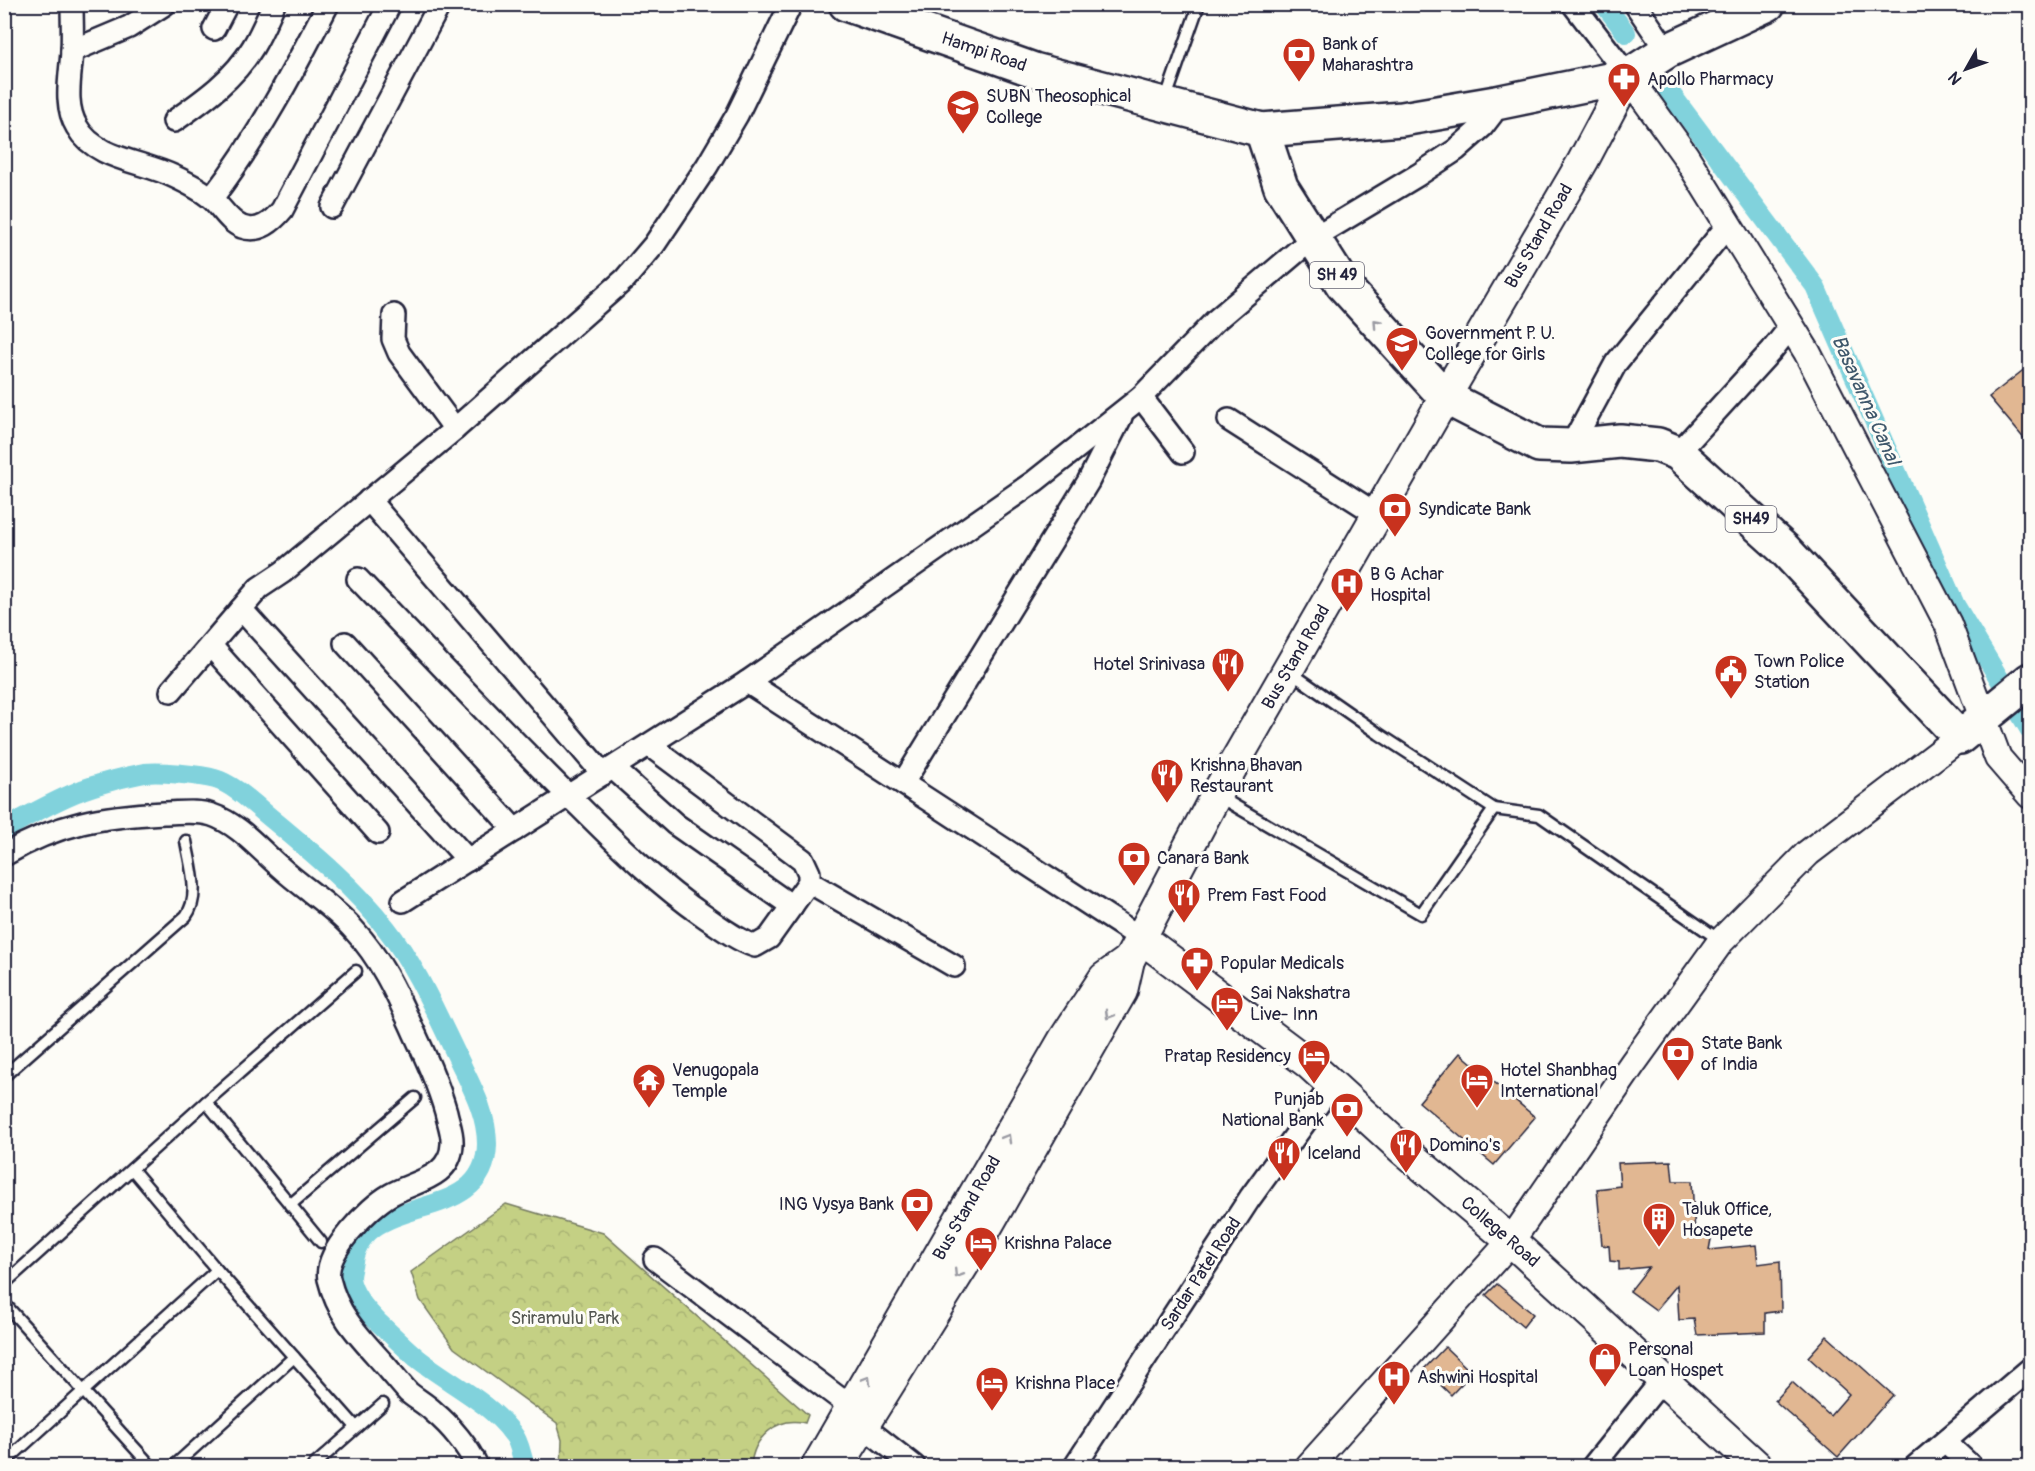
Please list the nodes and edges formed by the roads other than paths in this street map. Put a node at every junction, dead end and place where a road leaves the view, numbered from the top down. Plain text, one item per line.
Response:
1 (72, 4) edge
2 (165, 4) edge
3 (227, 4) edge
4 (274, 4) edge
5 (328, 4) edge
6 (390, 4) edge
7 (791, 4) edge
8 (846, 4) edge
9 (1199, 4) edge
10 (1574, 4) edge
11 (1635, 4) edge
12 (1768, 4) edge
13 (437, 5) edge
14 (214, 29) dead end
15 (72, 51) junction
16 (1668, 51) junction
17 (1628, 76) junction
18 (1496, 103) junction
19 (1164, 104) junction
20 (174, 122) dead end
21 (1262, 130) junction
22 (212, 198) junction
23 (332, 207) dead end
24 (1728, 225) junction
25 (1313, 238) junction
26 (394, 315) dead end
27 (1791, 326) junction
28 (1142, 397) junction
29 (1445, 397) junction
30 (1124, 411) junction
31 (1229, 420) dead end
32 (455, 429) junction
33 (1571, 446) junction
34 (1072, 452) junction
35 (1183, 452) dead end
36 (1678, 453) junction
37 (1088, 482) junction
38 (369, 500) junction
39 (1378, 515) junction
40 (358, 579) dead end
41 (241, 609) junction
42 (345, 643) dead end
43 (211, 646) junction
44 (1288, 670) junction
45 (747, 682) junction
46 (2027, 682) edge
47 (171, 691) dead end
48 (1978, 722) junction
49 (650, 745) junction
50 (608, 771) junction
51 (903, 783) junction
52 (1216, 795) junction
53 (2031, 795) edge
54 (568, 796) junction
55 (1494, 809) junction
56 (515, 830) junction
57 (378, 833) dead end
58 (186, 841) dead end
59 (4, 855) edge
60 (468, 860) junction
61 (809, 882) junction
62 (403, 901) dead end
63 (792, 906) junction
64 (1721, 940) junction
65 (1135, 949) junction
66 (954, 966) dead end
67 (356, 971) dead end
68 (4, 1076) edge
69 (1332, 1084) junction
70 (415, 1098) dead end
71 (206, 1102) junction
72 (132, 1169) junction
73 (290, 1205) junction
74 (1511, 1241) junction
75 (321, 1242) dead end
76 (655, 1259) dead end
77 (217, 1270) junction
78 (4, 1284) edge
79 (4, 1303) edge
80 (294, 1357) junction
81 (2031, 1369) edge
82 (1664, 1379) junction
83 (82, 1392) junction
84 (383, 1404) dead end
85 (857, 1417) junction
86 (356, 1427) junction
87 (1945, 1442) junction
88 (4, 1463) edge
89 (151, 1467) edge
90 (174, 1467) edge
91 (313, 1467) edge
92 (477, 1467) edge
93 (817, 1467) edge
94 (838, 1467) edge
95 (914, 1467) edge
96 (1075, 1467) edge
97 (1310, 1467) edge
98 (1593, 1467) edge
99 (1757, 1467) edge
100 (1916, 1467) edge
101 (1971, 1467) edge

1 - 15 street
2 - 15 street
3 - 14 street
4 - 20 street
5 - 22 street
6 - 22 street
7 - 32 street
8 - 19 main road, Hampi Road
9 - 19 lane
10 - 17 street
11 - 16 street
12 - 16 main road
13 - 23 street
15 - 22 street
16 - 17 main road
17 - 18 main road, Hampi Road
17 - 24 street
17 - 29 main road, Bus Stand Road
18 - 21 main road, Hampi Road
18 - 25 street
19 - 21 main road, Hampi Road
21 - 25 main road, SH 49
24 - 27 street
24 - 33 street
25 - 28 street
29 -> 25 main road, SH 49
26 - 32 street
27 - 36 street
27 - 48 street
28 - 30 street
28 - 35 street
29 - 33 main road, SH49
29 - 39 main road, Bus Stand Road
30 - 34 street
30 - 37 street
31 - 39 street
32 - 38 street
33 - 36 main road, SH49
34 - 37 street
34 - 45 street
36 - 48 main road, SH49
37 - 51 street
38 - 41 street
38 - 50 street
39 - 44 main road, Bus Stand Road
40 - 54 street
41 - 43 street
41 - 60 street
42 - 56 street
43 - 47 street
43 - 57 street
44 - 52 main road, Bus Stand Road
44 - 55 lane
45 - 49 street
45 - 51 street
46 - 48 main road
48 - 53 street
48 - 64 street
49 - 50 street
49 - 61 street
50 - 54 street
50 - 63 street
51 - 65 street
52 - 55 lane
52 - 65 main road, Bus Stand Road
54 - 56 street
54 - 63 street
55 - 64 lane
56 - 60 street
58 - 68 lane
59 - 92 street
60 - 62 street
61 - 63 street
61 - 66 street
64 - 74 street
65 - 69 main road, College Road
65 - 85 main road, Bus Stand Road
67 - 71 lane
69 - 74 main road, College Road
69 - 96 street, Sardar Patel Road
70 - 73 lane
71 - 72 lane
71 - 73 lane
72 - 77 lane
72 - 78 lane
73 - 75 lane
74 - 82 main road, College Road
74 - 97 street
76 - 85 street
77 - 80 lane
77 - 83 lane
79 - 83 lane
80 - 86 lane
80 - 90 lane
81 - 87 street
82 - 98 street
82 - 99 main road, College Road
83 - 88 lane
83 - 89 lane
84 - 86 lane
85 - 93 main road, Bus Stand Road
85 - 94 main road, Bus Stand Road
85 - 95 street
86 - 91 lane
87 - 100 street
87 - 101 street

